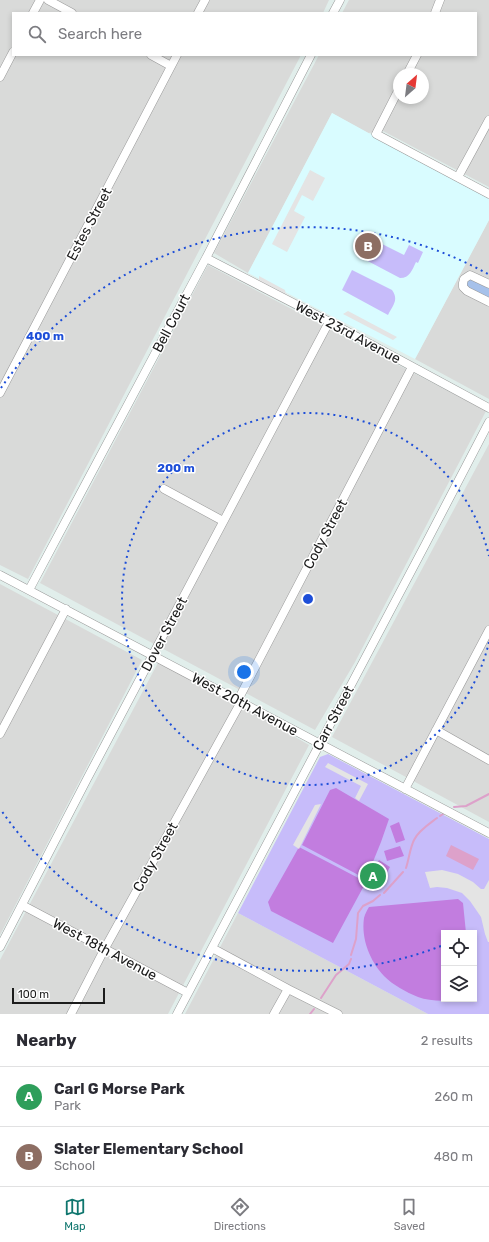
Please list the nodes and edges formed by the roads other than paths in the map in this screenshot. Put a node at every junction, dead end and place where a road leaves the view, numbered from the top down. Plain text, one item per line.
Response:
1 (40, 0) edge
2 (48, 0) edge
3 (205, 0) edge
4 (340, 0) edge
5 (440, 0) edge
6 (34, 12) edge
7 (70, 12) edge
8 (199, 12) edge
9 (334, 12) edge
10 (435, 12) edge
11 (12, 54) edge
12 (153, 56) edge
13 (176, 56) edge
14 (310, 56) edge
15 (416, 56) edge
16 (171, 66) junction
17 (410, 68) edge
18 (0, 77) edge
19 (393, 101) edge
20 (489, 120) edge
21 (458, 178) junction
22 (489, 194) edge
23 (206, 258) junction
24 (489, 284) edge
25 (489, 302) edge
26 (329, 322) junction
27 (412, 367) junction
28 (0, 393) edge
29 (489, 408) edge
30 (489, 422) edge
31 (164, 489) dead end
32 (223, 521) junction
33 (0, 575) edge
34 (29, 590) junction
35 (66, 609) junction
36 (489, 630) edge
37 (152, 655) junction
38 (239, 701) junction
39 (436, 730) junction
40 (0, 734) edge
41 (320, 744) junction
42 (489, 760) edge
43 (405, 789) junction
44 (489, 833) edge
45 (22, 905) junction
46 (0, 947) edge
47 (105, 948) junction
48 (212, 948) junction
49 (288, 989) junction
50 (188, 993) junction
51 (71, 1014) edge
52 (177, 1014) edge
53 (274, 1014) edge
54 (338, 1014) edge

1 - 6 street
2 - 7 street
3 - 8 street
4 - 9 street
5 - 10 street
11 - 18 street
12 - 16 street
13 - 16 street, Estes Street
14 - 23 street, Bell Court
15 - 17 street
16 - 28 street, Estes Street
19 - 21 street
20 - 21 street
21 - 22 street
23 - 26 street, West 23rd Avenue
23 - 34 street, Bell Court
24 - 25 street
26 - 27 street, West 23rd Avenue
26 - 32 street, Dover Street
27 - 29 street, West 23rd Avenue
27 - 38 street, Cody Street
30 - 41 street, Carr Street
31 - 32 street
32 - 37 street, Dover Street
33 - 34 street, West 20th Avenue
34 - 35 street, West 20th Avenue
35 - 37 street, West 20th Avenue
35 - 40 street
36 - 39 street
37 - 38 street, West 20th Avenue
37 - 45 street, Dover Street
38 - 41 street, West 20th Avenue
38 - 47 street, Cody Street
39 - 42 street
39 - 43 street
41 - 43 street, West 20th Avenue
41 - 48 street, Carr Street
43 - 44 street, West 20th Avenue
45 - 46 street, Dover Street
45 - 47 street, West 18th Avenue
47 - 50 street, West 18th Avenue
47 - 51 street, Cody Street
48 - 49 street
48 - 50 street, Carr Street
49 - 53 street
49 - 54 street
50 - 52 street, Carr Street

